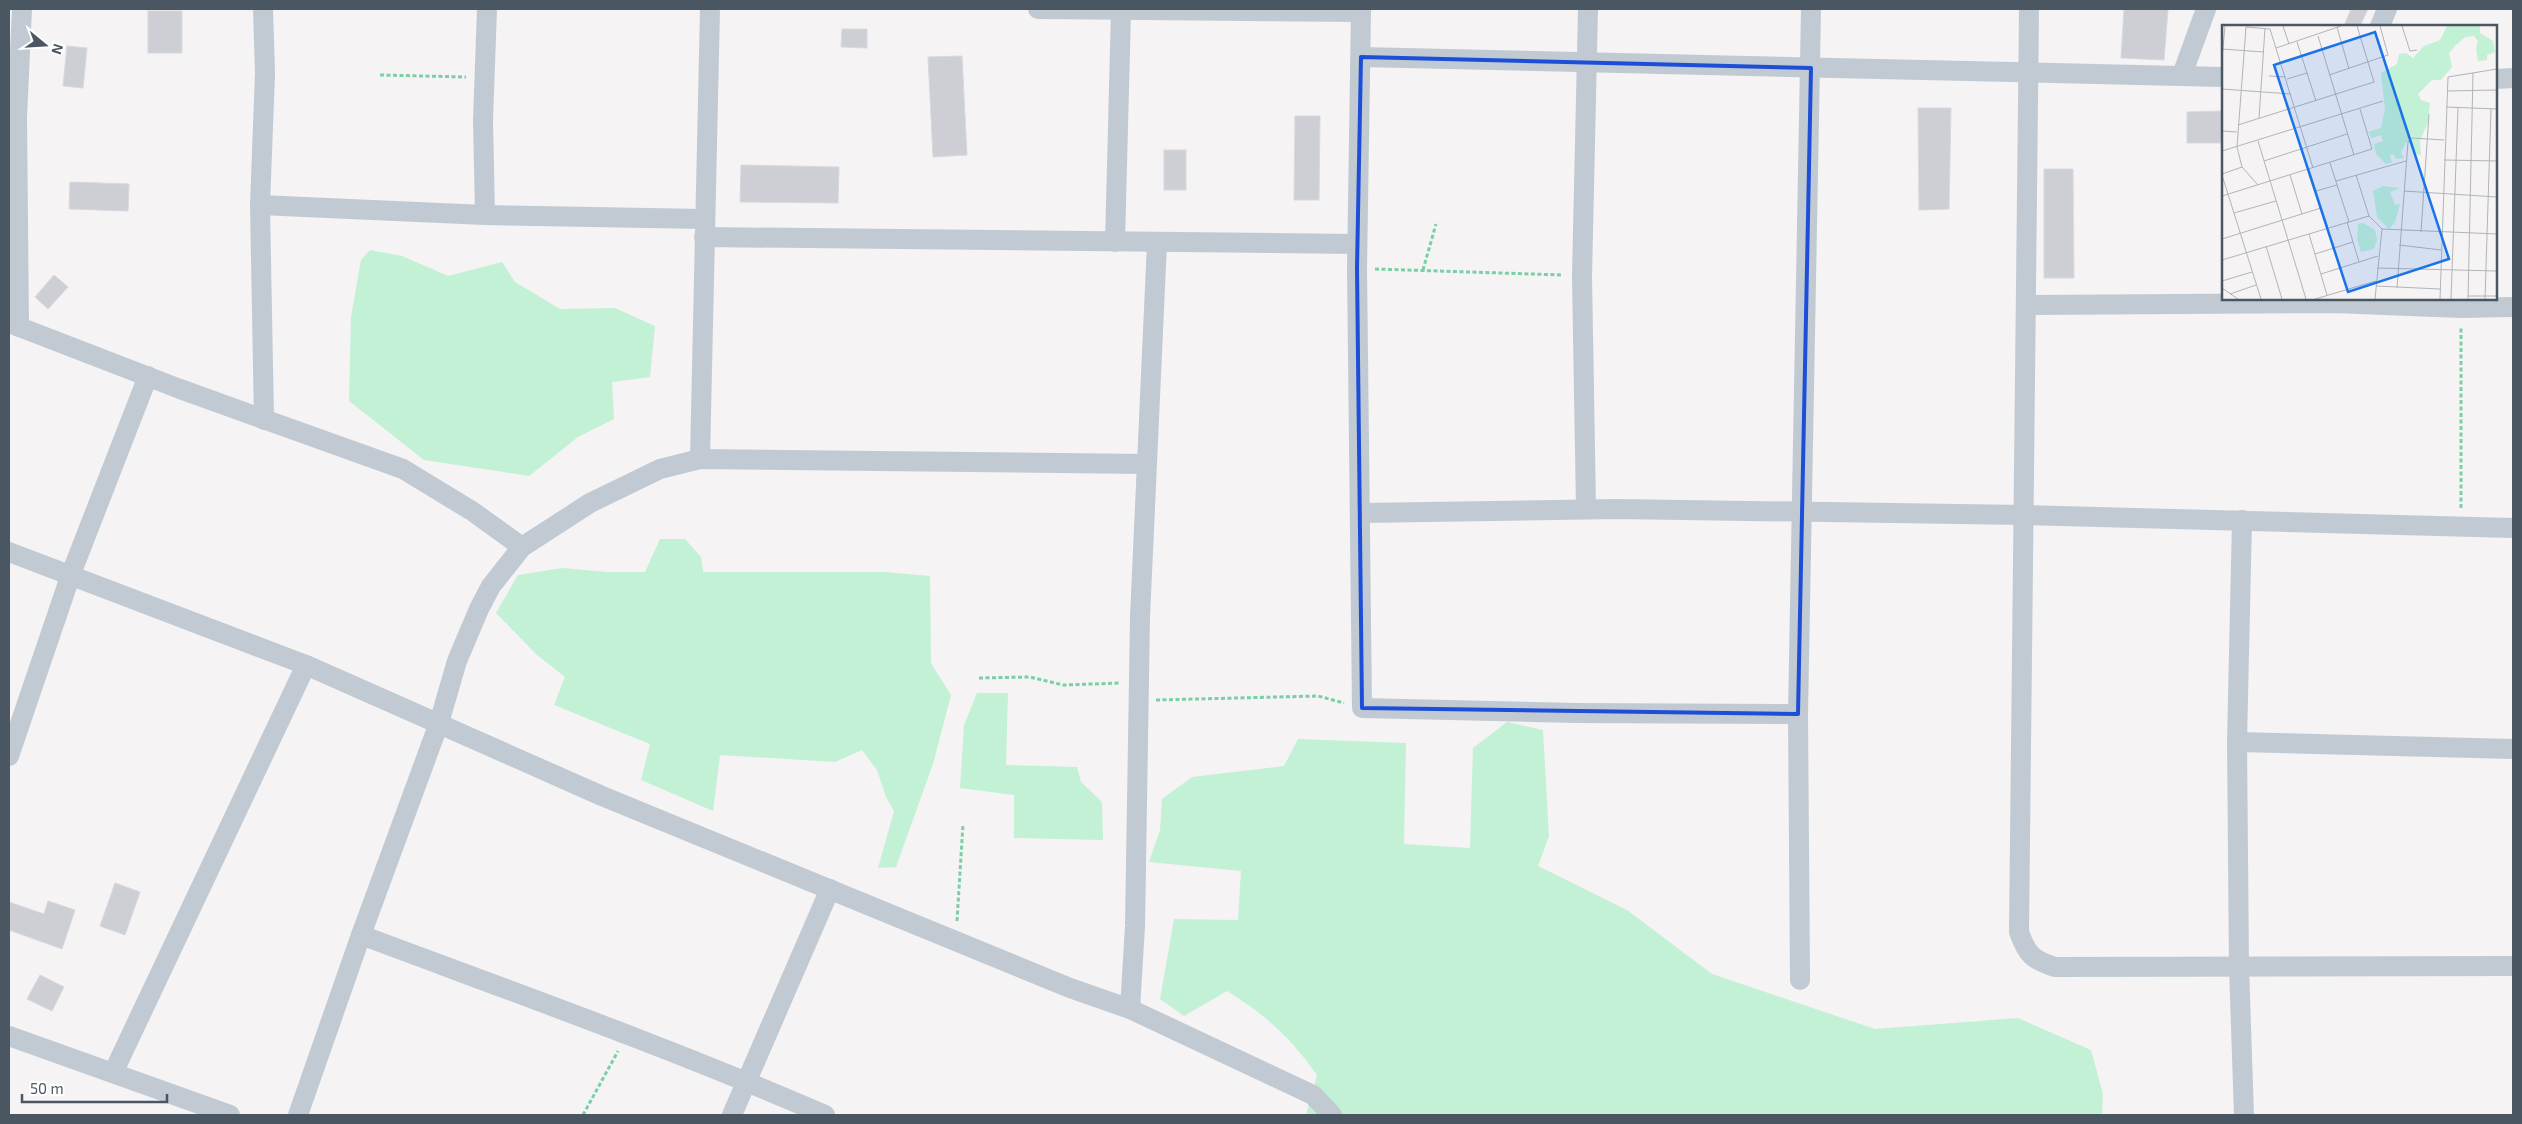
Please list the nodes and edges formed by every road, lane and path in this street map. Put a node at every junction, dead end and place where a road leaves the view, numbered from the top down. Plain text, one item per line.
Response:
1 (22, 9) edge
2 (263, 9) edge
3 (486, 9) edge
4 (710, 9) edge
5 (723, 9) edge
6 (1038, 9) edge
7 (1588, 9) edge
8 (1811, 9) edge
9 (2029, 9) edge
10 (2206, 9) edge
11 (2387, 9) edge
12 (1361, 10) edge
13 (1121, 11) junction
14 (2380, 25) edge
15 (1361, 57) junction
16 (1588, 62) junction
17 (1811, 68) junction
18 (2028, 72) junction
19 (380, 75) dead end
20 (2182, 75) junction
21 (2222, 76) edge
22 (484, 78) junction
23 (2513, 78) edge
24 (2497, 79) edge
25 (13, 116) edge
26 (260, 204) junction
27 (485, 215) junction
28 (1436, 224) dead end
29 (704, 228) junction
30 (1115, 242) junction
31 (1157, 243) junction
32 (1357, 244) junction
33 (1357, 268) junction
34 (1423, 270) junction
35 (1582, 276) junction
36 (2334, 301) edge
37 (2027, 305) junction
38 (2513, 307) edge
39 (2461, 308) junction
40 (14, 325) edge
41 (148, 376) junction
42 (264, 420) junction
43 (700, 459) junction
44 (1145, 464) junction
45 (1586, 509) junction
46 (1803, 512) junction
47 (1361, 513) junction
48 (2024, 515) junction
49 (2242, 520) junction
50 (2461, 527) junction
51 (2513, 528) edge
52 (522, 547) junction
53 (9, 552) edge
54 (71, 574) junction
55 (306, 666) junction
56 (979, 678) dead end
57 (1138, 691) junction
58 (1362, 708) junction
59 (1798, 714) junction
60 (439, 723) junction
61 (2237, 742) junction
62 (2513, 750) edge
63 (9, 756) edge
64 (963, 824) dead end
65 (830, 889) junction
66 (361, 935) junction
67 (956, 942) junction
68 (2513, 966) edge
69 (2239, 968) junction
70 (1800, 980) dead end
71 (1130, 1008) junction
72 (627, 1035) junction
73 (9, 1036) edge
74 (113, 1073) junction
75 (746, 1081) junction
76 (230, 1115) edge
77 (298, 1115) edge
78 (583, 1115) edge
79 (732, 1115) edge
80 (825, 1115) edge
81 (1332, 1115) edge
82 (2244, 1115) edge

1 - 25 street
2 - 26 street
3 - 22 street
4 - 5 street
4 - 29 street
6 - 13 street
7 - 16 street
8 - 17 street
9 - 18 street
10 - 20 street
11 - 14 street
12 - 13 street
12 - 15 street
13 - 30 street
15 - 16 street
15 - 32 street
16 - 17 street
16 - 35 street
17 - 18 street
17 - 46 street
18 - 20 street
18 - 37 street
19 - 22 path
20 - 21 street
22 - 27 street
23 - 24 street
25 - 40 street
26 - 27 street
26 - 42 street
27 - 29 street
28 - 34 path
29 - 30 street
29 - 43 street
30 - 31 street
31 - 32 street
31 - 44 street
32 - 33 street
33 - 34 path
33 - 47 street
34 - 35 path
35 - 45 street
36 - 37 street
36 - 39 street
37 - 48 street
38 - 39 street
39 - 50 path
40 - 41 street
41 - 42 street
41 - 54 street
42 - 52 street
43 - 44 street
43 - 52 street
44 - 57 street
45 - 46 street
45 - 47 street
46 - 48 street
46 - 59 street
47 - 58 street
48 - 49 street
48 - 69 street
49 - 50 street
49 - 61 street
50 - 51 street
52 - 60 street
53 - 54 street
54 - 55 street
54 - 63 street
55 - 60 street
55 - 74 street
56 - 57 path
57 - 58 path
57 - 71 street
58 - 59 street
59 - 70 street
60 - 65 street
60 - 66 street
61 - 62 street
61 - 69 street
64 - 67 path
65 - 67 street
65 - 75 street
66 - 72 street
66 - 77 street
67 - 71 street
68 - 69 street
69 - 82 street
71 - 81 street
72 - 75 street
72 - 78 path
73 - 74 street
74 - 76 street
75 - 79 street
75 - 80 street

